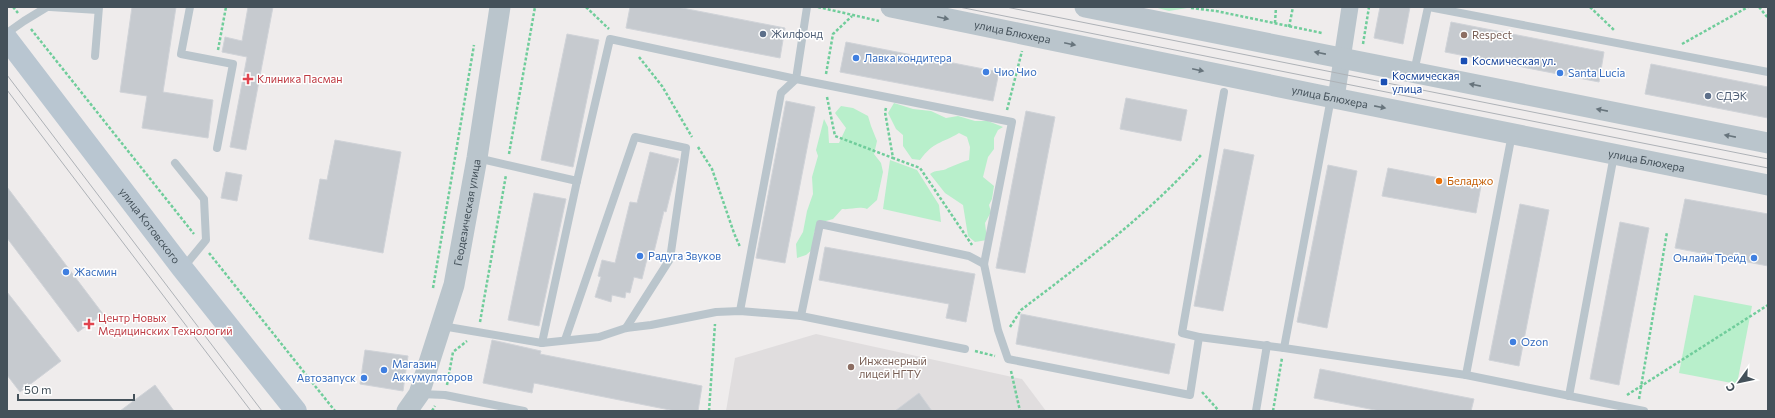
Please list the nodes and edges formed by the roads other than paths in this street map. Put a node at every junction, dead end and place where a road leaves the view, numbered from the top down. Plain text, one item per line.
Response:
1 (49, 7) edge
2 (190, 7) edge
3 (500, 7) edge
4 (807, 7) edge
5 (891, 7) edge
6 (1085, 7) edge
7 (1350, 7) edge
8 (1429, 7) edge
9 (98, 9) edge
10 (1136, 12) edge
11 (7, 33) edge
12 (7, 39) edge
13 (95, 56) dead end
14 (1341, 57) junction
15 (1414, 72) junction
16 (1768, 72) edge
17 (796, 78) junction
18 (1224, 92) dead end
19 (1333, 98) junction
20 (1512, 134) junction
21 (1768, 144) edge
22 (217, 148) dead end
23 (1614, 154) junction
24 (477, 158) junction
25 (175, 163) dead end
26 (577, 181) junction
27 (1768, 185) edge
28 (984, 264) junction
29 (182, 268) junction
30 (740, 311) junction
31 (801, 316) junction
32 (442, 326) junction
33 (626, 328) junction
34 (1199, 337) junction
35 (565, 340) junction
36 (542, 342) junction
37 (1267, 345) junction
38 (1284, 348) junction
39 (965, 349) road end
40 (1466, 375) junction
41 (1569, 396) junction
42 (413, 403) edge
43 (1640, 410) edge
44 (296, 411) edge
45 (524, 411) edge
46 (1256, 411) edge

1 - 9 lane
1 - 11 lane
2 - 22 lane
3 - 24 street, Геодезическая улица
4 - 17 lane
5 -> 19 street, улица Блюхера
6 - 10 street
7 - 14 street
8 - 15 lane
8 - 16 lane
9 - 13 lane
14 -> 10 street
12 - 29 main road, улица Котовского
14 - 15 street
14 - 19 street
21 -> 15 street
17 - 26 lane
17 - 28 lane
17 - 30 lane
18 - 34 lane
19 -> 20 street, улица Блюхера
19 - 38 lane
20 - 23 street, улица Блюхера
20 - 40 lane
23 - 27 street, улица Блюхера
23 - 41 lane
24 - 26 lane
24 - 32 street, Геодезическая улица
25 - 29 lane
26 - 36 lane
28 - 31 lane
28 - 34 lane
29 - 44 main road, улица Котовского
30 - 31 lane
30 - 33 lane
31 - 39 lane
32 - 36 lane
32 - 42 street, Геодезическая улица
33 - 35 lane
33 - 35 lane
34 - 37 lane
35 - 36 lane
37 - 38 lane
37 - 46 lane
38 - 40 lane
40 - 41 lane
41 - 43 lane
42 - 45 lane

